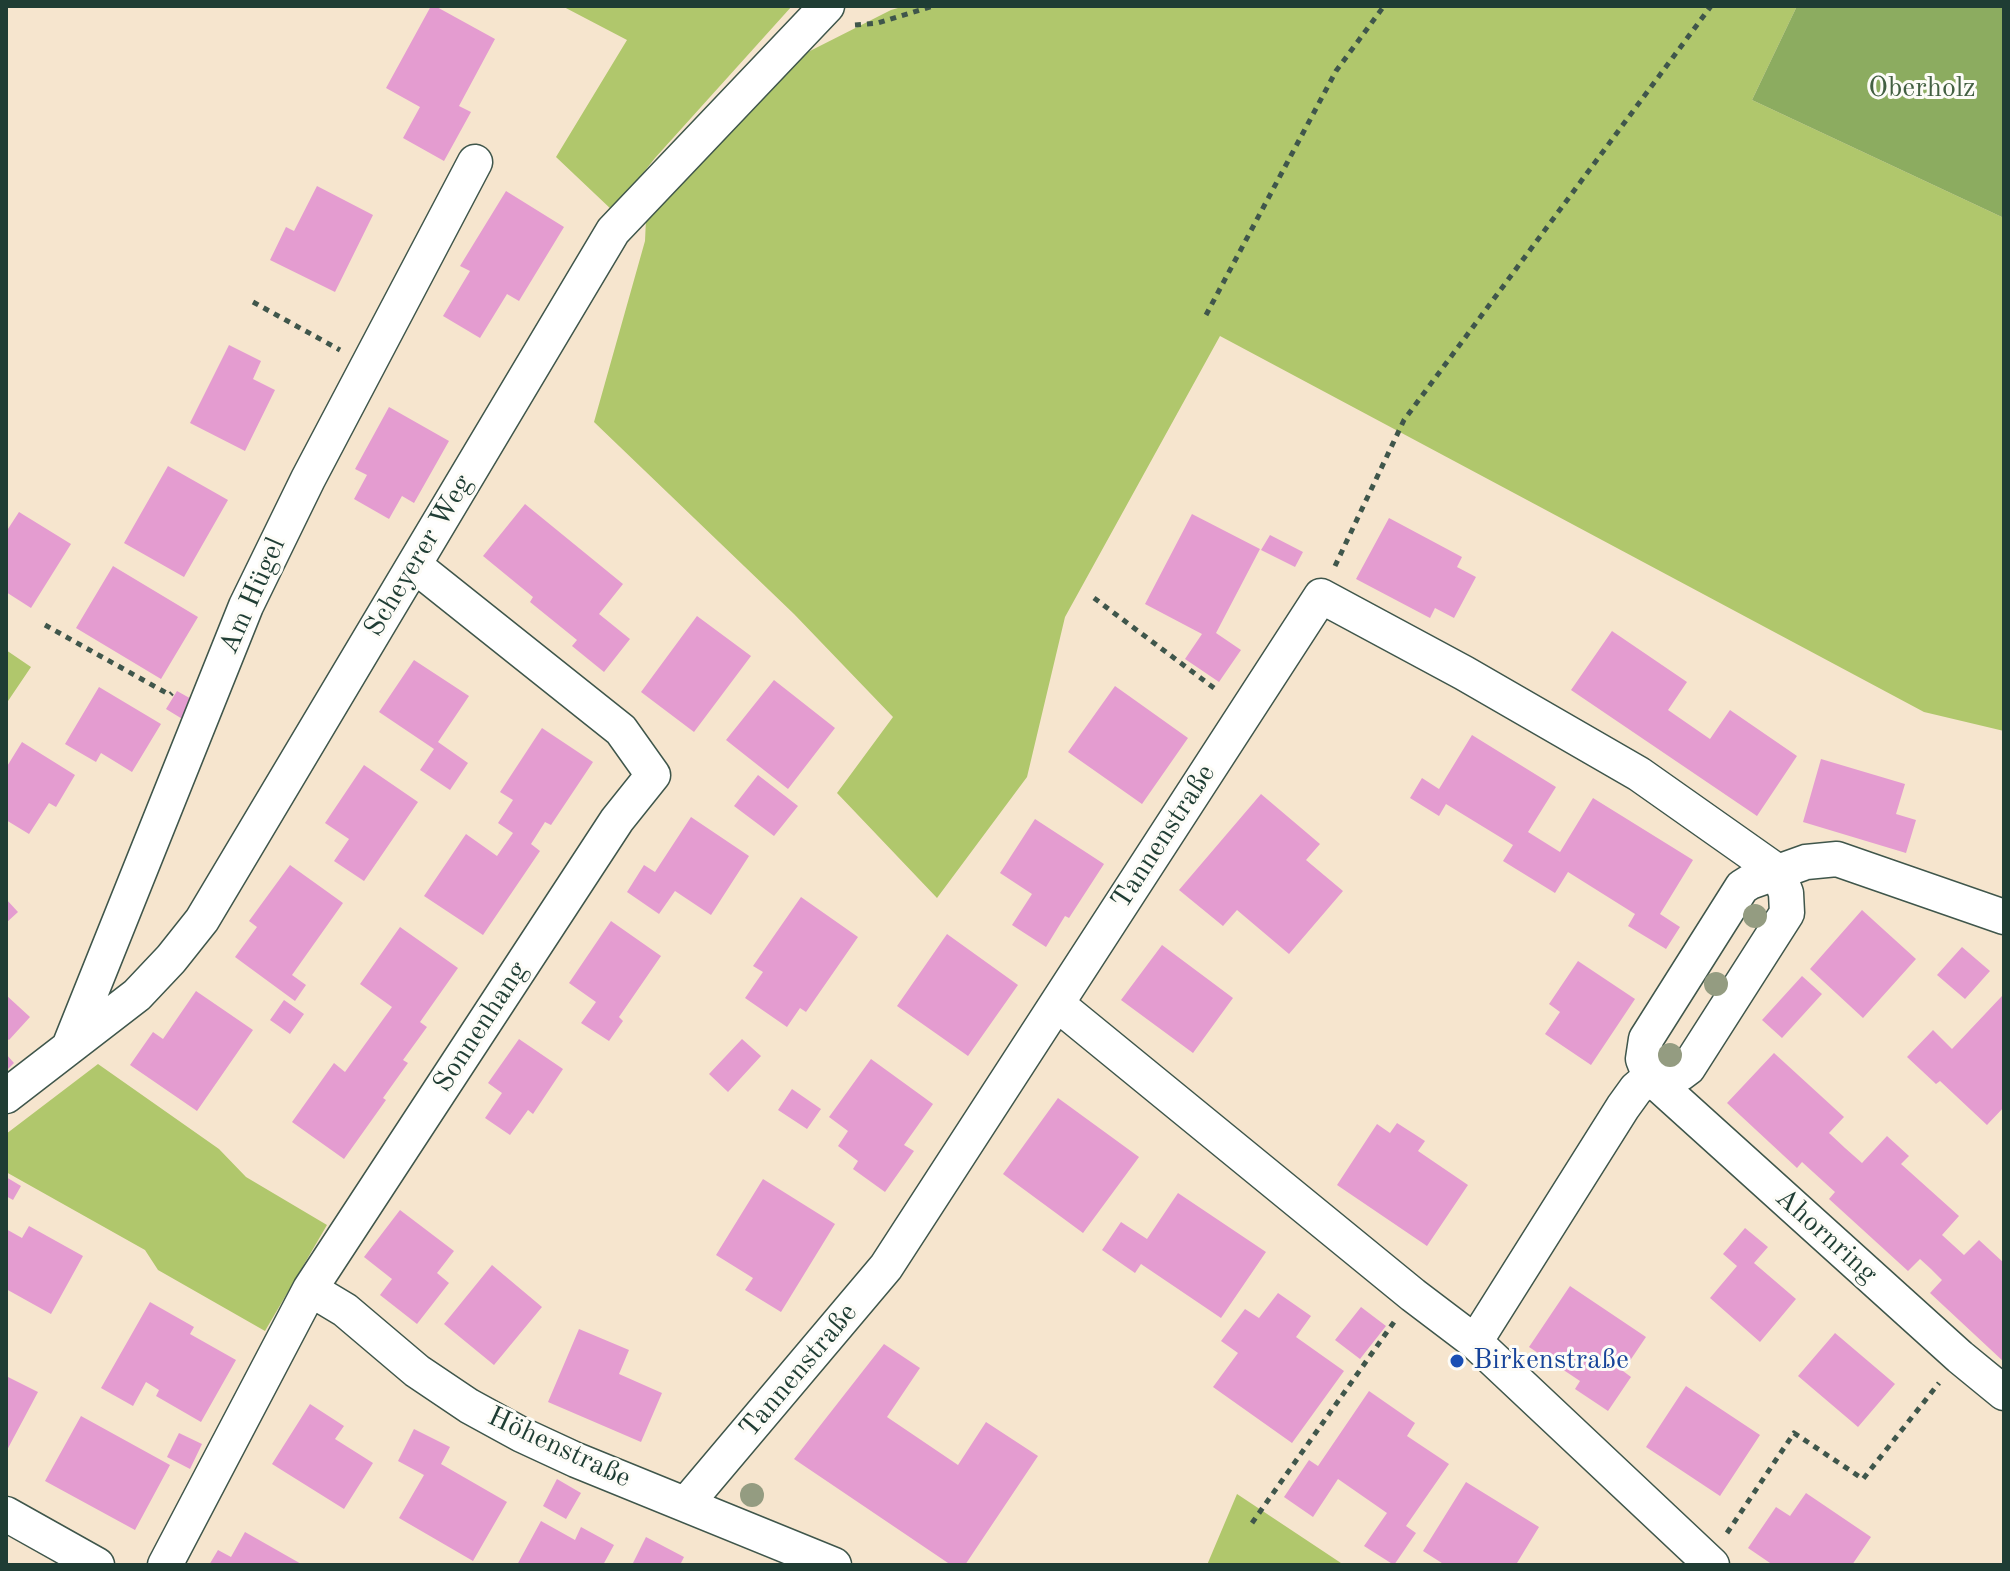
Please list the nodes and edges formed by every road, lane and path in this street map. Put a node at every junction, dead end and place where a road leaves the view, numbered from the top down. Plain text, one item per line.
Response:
1 (933, 6) edge
2 (1384, 6) edge
3 (1711, 6) edge
4 (817, 17) edge
5 (475, 162) dead end
6 (253, 302) dead end
7 (1206, 315) dead end
8 (369, 366) junction
9 (414, 565) junction
10 (1321, 596) junction
11 (1094, 598) dead end
12 (45, 625) dead end
13 (207, 703) junction
14 (1245, 710) junction
15 (1778, 872) junction
16 (2004, 917) edge
17 (1057, 1004) junction
18 (69, 1047) junction
19 (1650, 1077) junction
20 (6, 1096) edge
21 (310, 1289) junction
22 (1413, 1295) junction
23 (1475, 1342) junction
24 (1960, 1357) junction
25 (2004, 1393) edge
26 (686, 1504) junction
27 (6, 1514) edge
28 (1252, 1523) dead end
29 (1710, 1563) edge
30 (97, 1565) edge
31 (165, 1565) edge
32 (834, 1565) edge

1 - 4 path
2 - 7 path
3 - 10 path
4 - 9 street, Scheyerer Weg
5 - 8 street, Am Hügel
6 - 8 path
8 - 13 street, Am Hügel
9 - 18 street, Scheyerer Weg
9 - 21 street, Sonnenhang
10 - 14 street, Tannenstraße
10 - 15 street
11 - 14 path
12 - 13 path
13 - 18 street, Am Hügel
14 - 17 street, Tannenstraße
15 - 16 street
15 - 19 street
15 - 19 street
17 - 22 street
17 - 26 street, Tannenstraße
18 - 20 street, Scheyerer Weg
19 - 23 street
19 - 24 street, Ahornring
21 - 26 street, Höhenstraße
21 - 31 street, Sonnenhang
22 - 23 street
22 - 28 path
23 - 29 street
24 - 25 street, Ahornring
24 - 29 path
26 - 32 street, Höhenstraße
27 - 30 street

